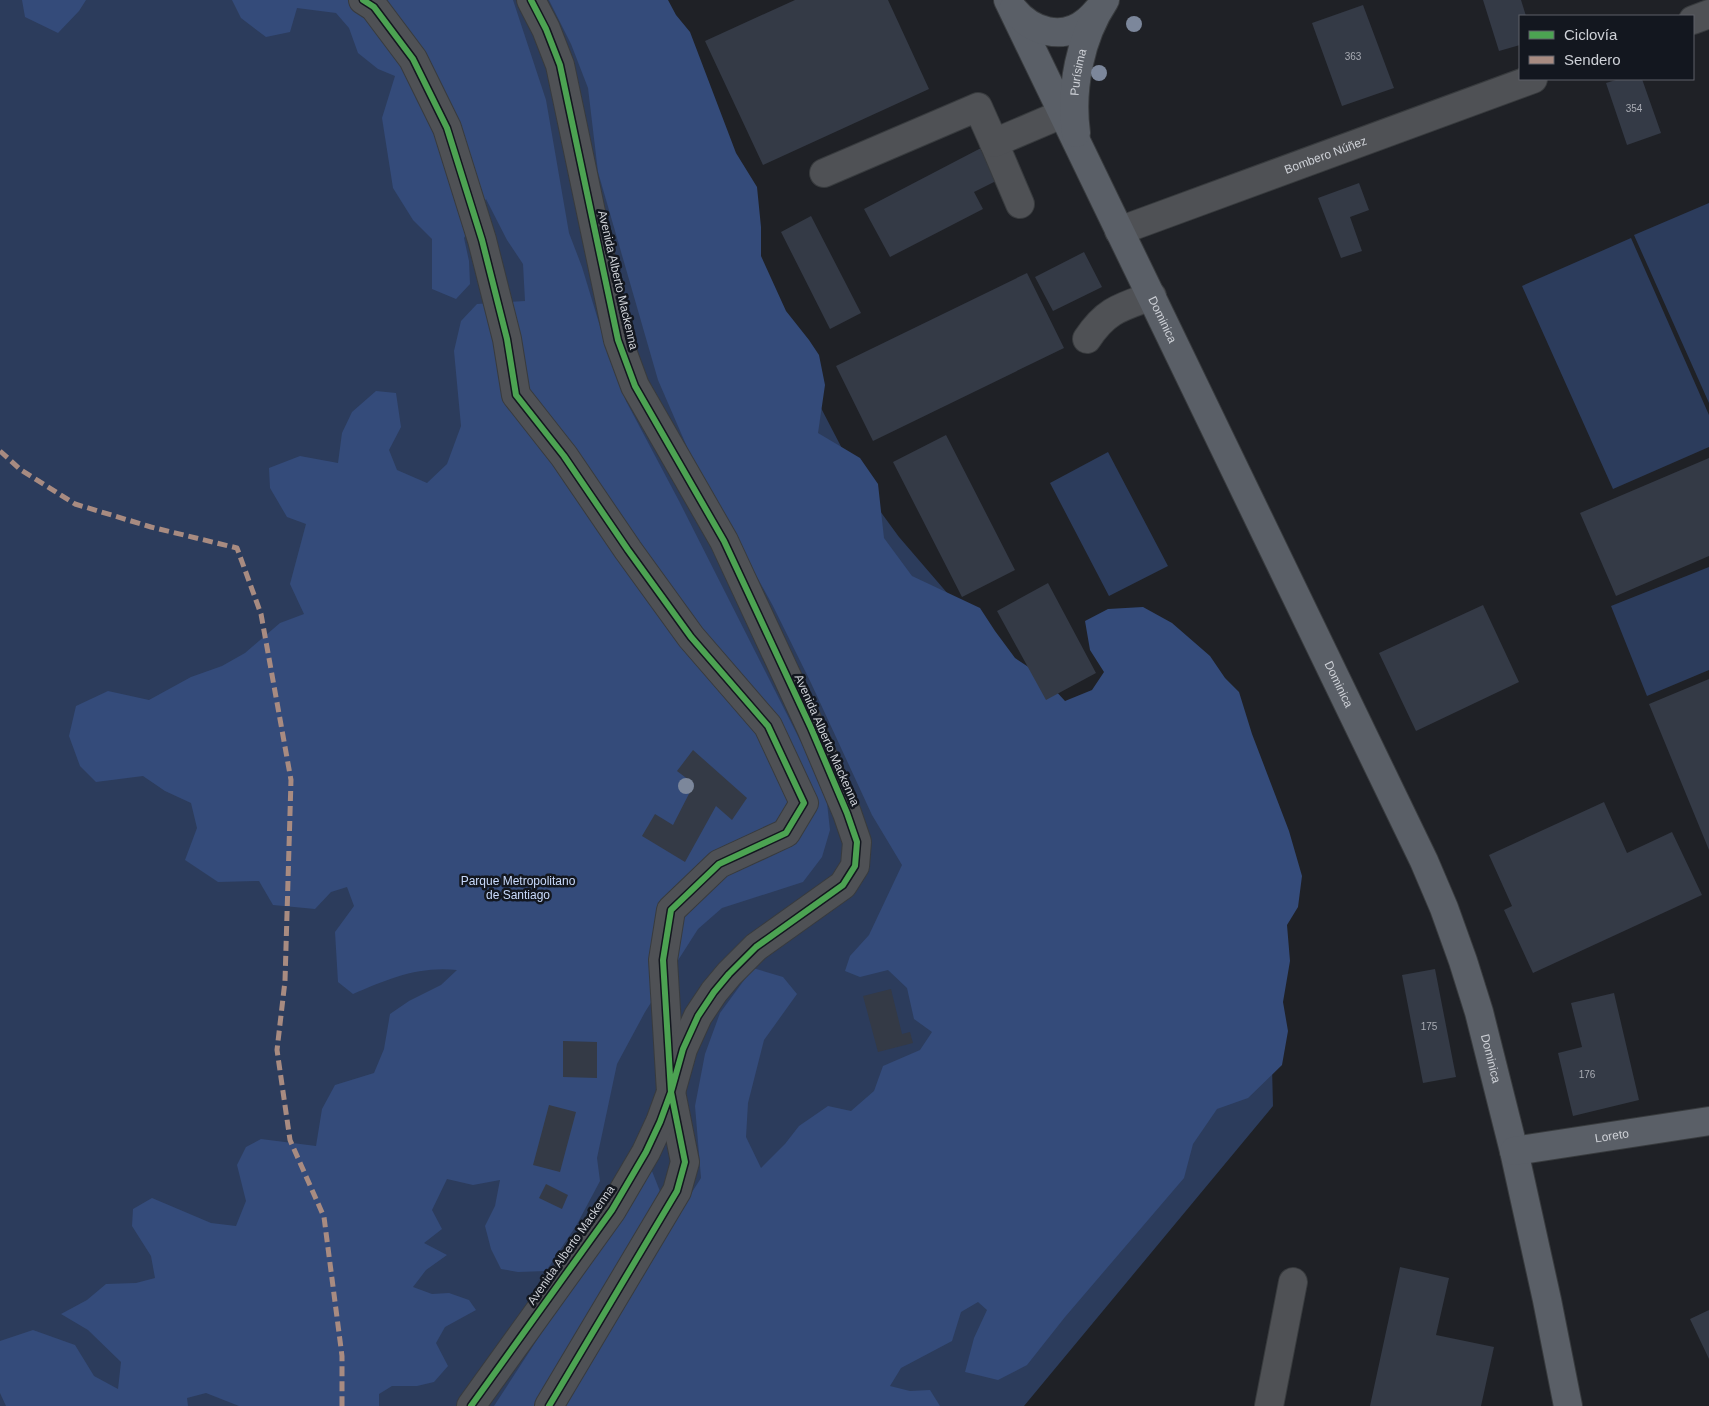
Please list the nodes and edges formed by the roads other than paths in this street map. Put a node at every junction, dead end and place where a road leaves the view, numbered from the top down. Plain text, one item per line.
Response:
1 (363, 0) edge
2 (531, 0) edge
3 (1009, 3) edge
4 (1101, 5) edge
5 (1709, 14) edge
6 (1694, 20) edge
7 (1530, 80) edge
8 (1062, 114) junction
9 (994, 143) junction
10 (1079, 149) junction
11 (824, 173) dead end
12 (1020, 204) dead end
13 (1119, 231) junction
14 (1152, 296) junction
15 (1087, 339) dead end
16 (671, 1092) junction
17 (1709, 1121) edge
18 (1514, 1150) junction
19 (1292, 1282) dead end
20 (471, 1406) edge
21 (550, 1406) edge
22 (1268, 1406) edge
23 (1568, 1406) edge

1 - 16 street
2 - 16 street, Avenida Alberto Mackenna
3 - 4 main road
3 - 8 main road, Dominica
4 - 10 main road, Purísima
5 - 6 street
7 - 13 street, Bombero Núñez
8 - 9 street
8 - 10 main road, Dominica
9 - 11 street
9 - 12 street
10 - 13 main road, Dominica
13 - 14 main road, Dominica
14 - 15 street
14 - 18 main road, Dominica
16 - 20 street, Avenida Alberto Mackenna
16 - 21 street
17 - 18 main road, Loreto
18 - 23 main road, Dominica
19 - 22 street

